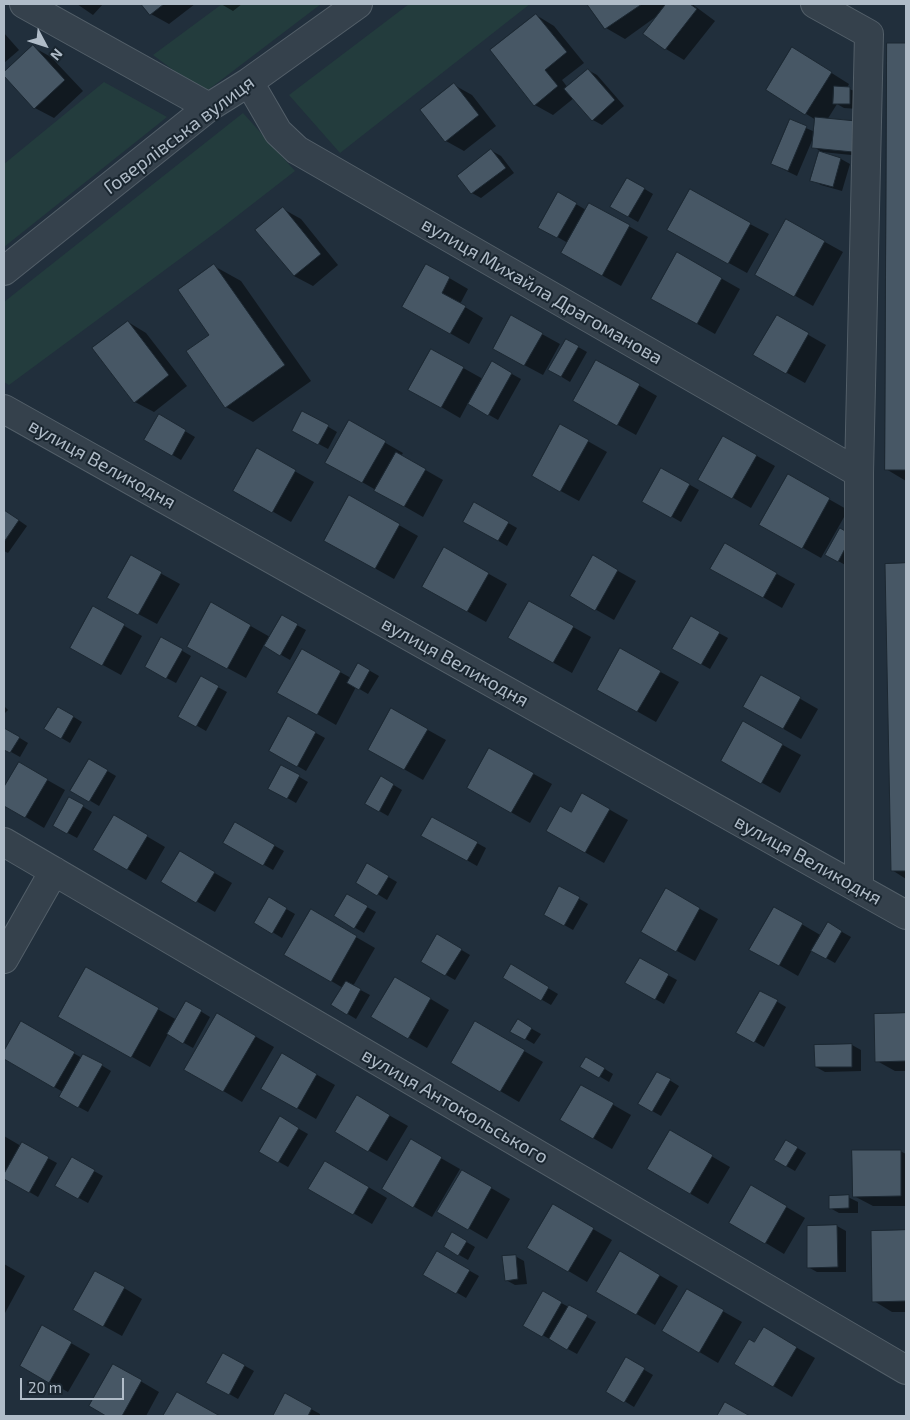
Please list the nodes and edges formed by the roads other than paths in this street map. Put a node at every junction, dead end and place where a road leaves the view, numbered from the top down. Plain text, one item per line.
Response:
1 (24, 4) edge
2 (358, 4) edge
3 (815, 4) edge
4 (250, 82) junction
5 (209, 107) junction
6 (4, 271) edge
7 (4, 409) edge
8 (860, 473) junction
9 (4, 842) edge
10 (54, 871) junction
11 (859, 888) junction
12 (906, 915) edge
13 (4, 959) edge
14 (906, 1370) edge

1 - 5 street
2 - 4 street, Говерлівська вулиця
3 - 8 street
4 - 5 street, Говерлівська вулиця
4 - 8 street, вулиця Михайла Драгоманова
5 - 6 street, Говерлівська вулиця
7 - 11 street, вулиця Великодня
8 - 11 street
9 - 10 street, вулиця Антокольського
10 - 13 street
10 - 14 street, вулиця Антокольського
11 - 12 street, вулиця Великодня

